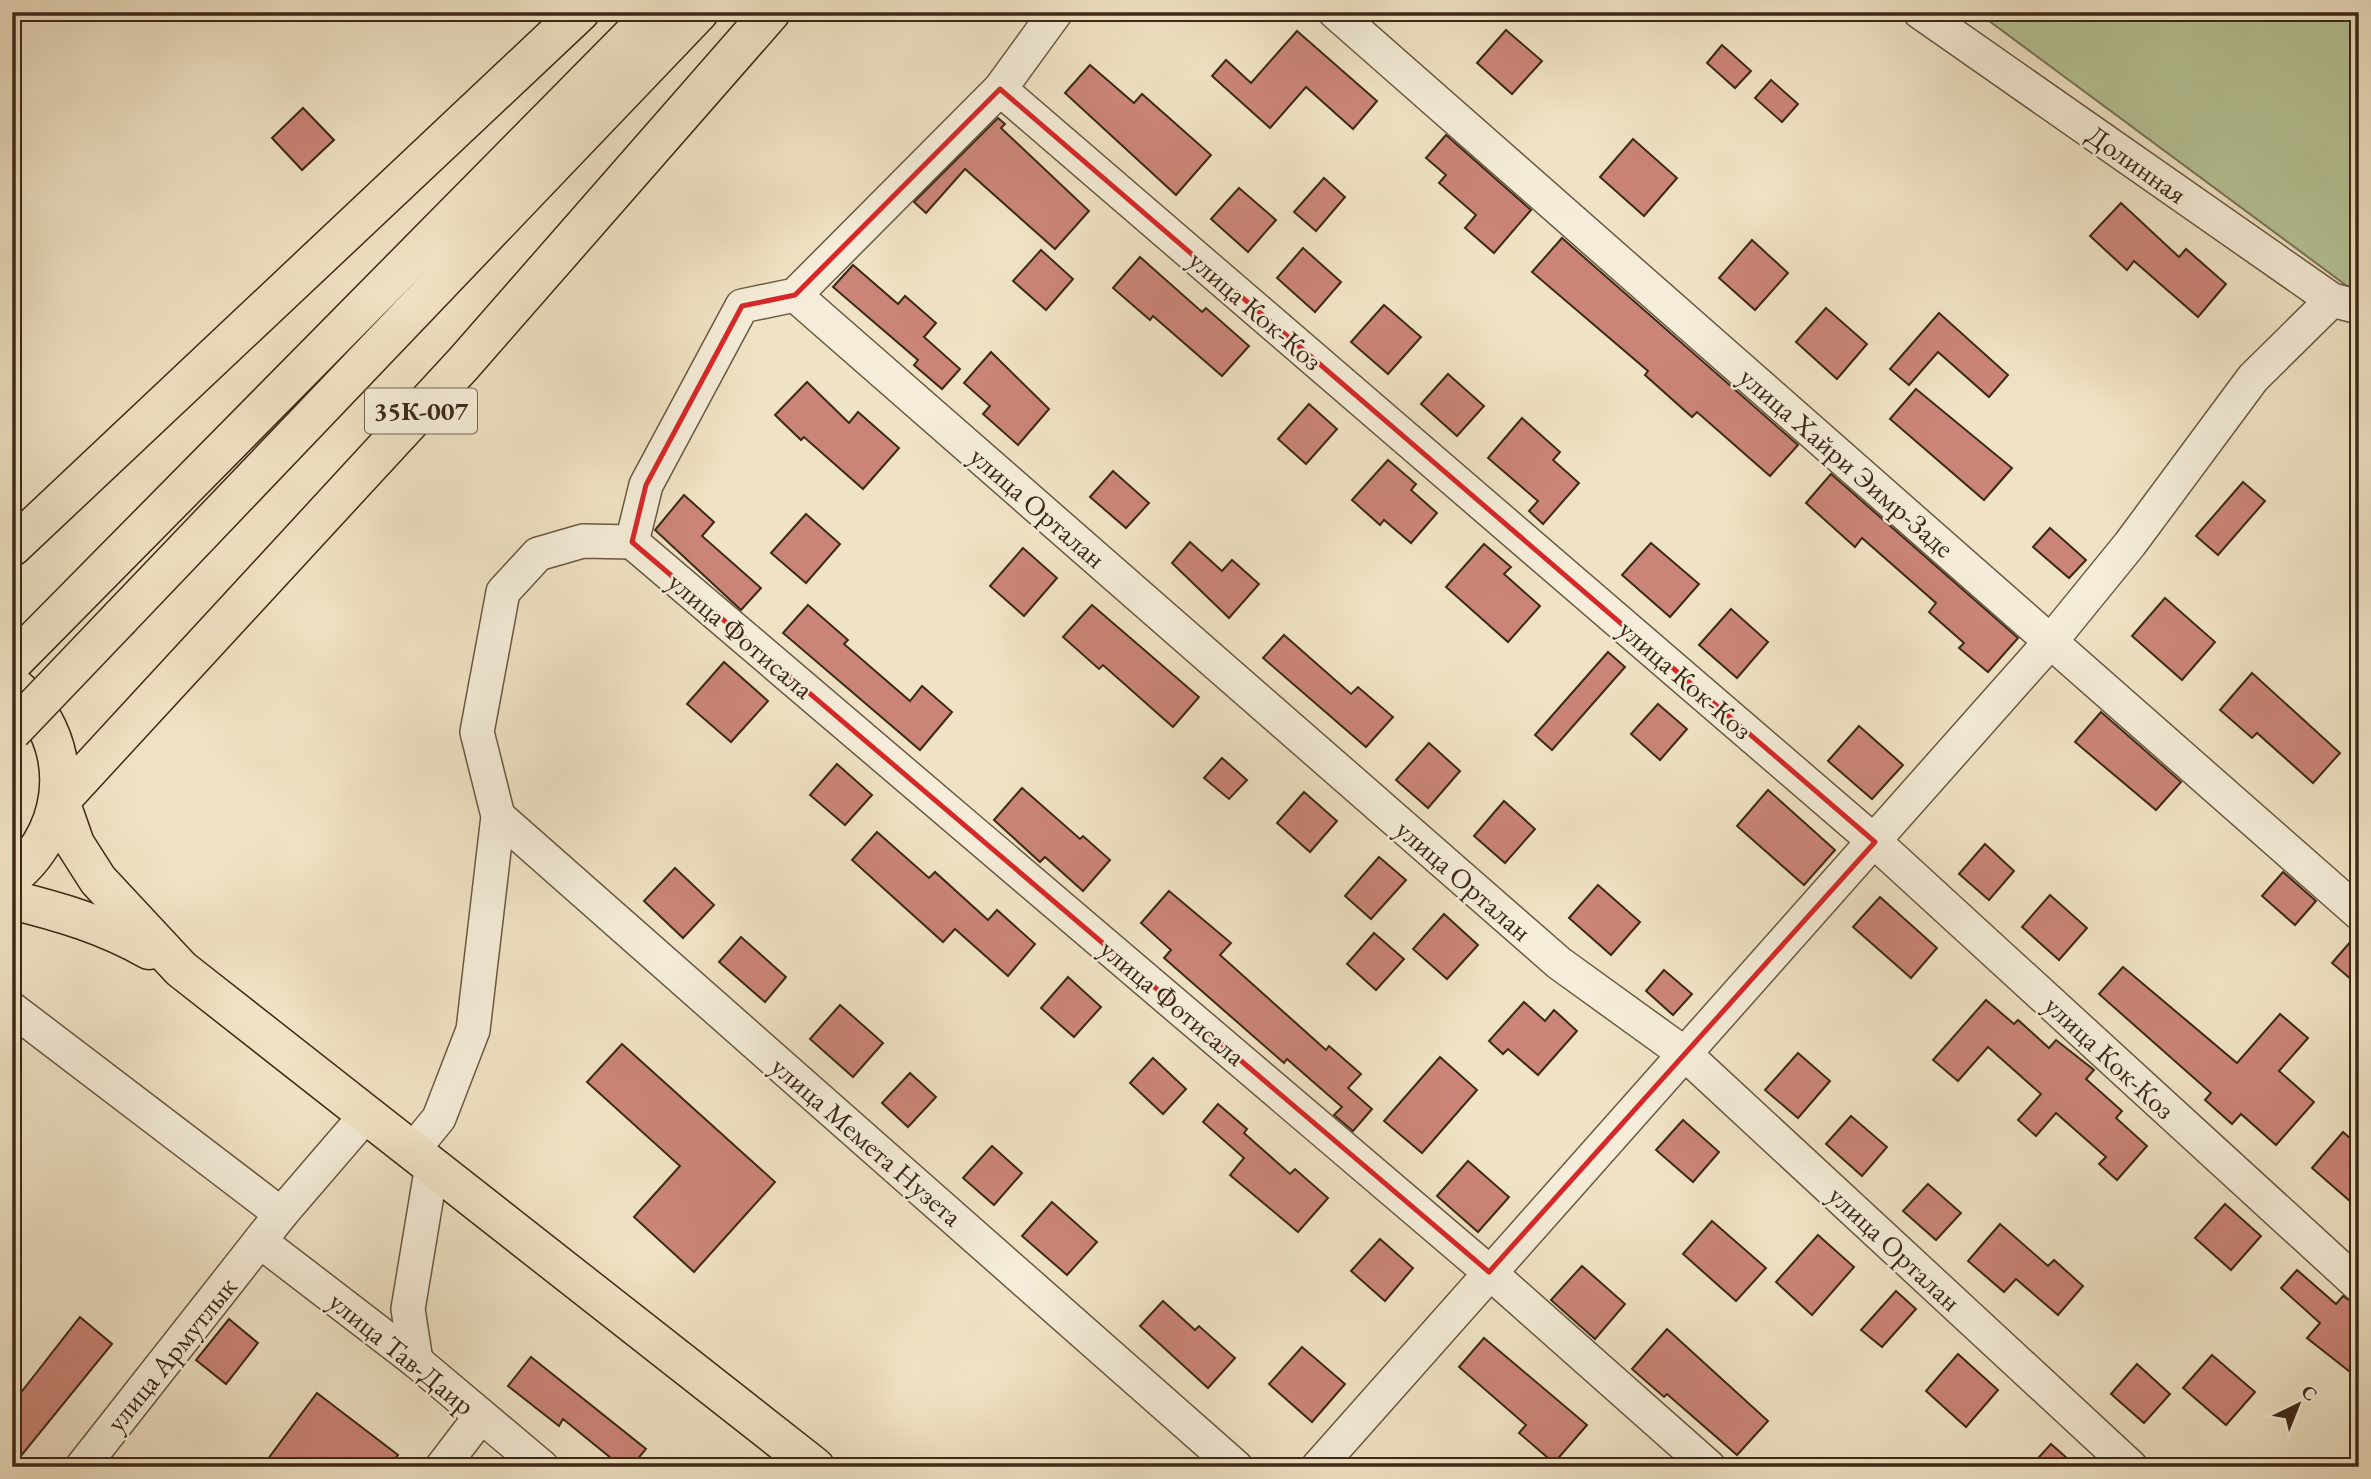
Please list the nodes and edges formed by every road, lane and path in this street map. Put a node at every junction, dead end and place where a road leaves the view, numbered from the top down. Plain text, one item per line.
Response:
1 (580, 12) edge
2 (655, 12) edge
3 (699, 12) edge
4 (771, 12) edge
5 (1056, 12) edge
6 (1335, 12) edge
7 (1920, 12) edge
8 (1000, 89) junction
9 (795, 295) junction
10 (2345, 304) edge
11 (632, 542) junction
12 (12, 547) edge
13 (2051, 641) junction
14 (12, 663) edge
15 (12, 685) edge
16 (12, 731) edge
17 (60, 801) junction
18 (498, 816) junction
19 (1875, 842) junction
20 (12, 877) edge
21 (12, 900) edge
22 (2359, 914) edge
23 (181, 969) junction
24 (12, 1009) edge
25 (1685, 1054) junction
26 (368, 1114) junction
27 (423, 1158) junction
28 (281, 1214) junction
29 (261, 1242) junction
30 (1489, 1272) junction
31 (2359, 1285) edge
32 (416, 1361) junction
33 (481, 1416) junction
34 (82, 1467) edge
35 (442, 1467) edge
36 (542, 1467) edge
37 (815, 1467) edge
38 (1236, 1467) edge
39 (1318, 1467) edge
40 (1709, 1467) edge
41 (2132, 1467) edge

1 - 12 main road
2 - 14 main road
3 - 16 main road, 35К-007, bridge
4 - 17 main road, 35К-007
5 - 8 street
6 - 13 street, улица Хайри Эимр-Заде
7 - 10 street, Долинная
8 - 9 street
8 - 19 street, улица Кок-Коз
9 - 11 street
9 - 25 street, улица Орталан
10 - 13 street
11 - 18 street
11 - 30 street, улица Фотисала
13 - 19 street
13 - 22 street, улица Хайри Эимр-Заде
15 - 17 main road
17 - 20 main road
17 - 23 main road
18 - 27 street
18 - 38 street, улица Мемета Нузета
19 - 25 street
19 - 31 street, улица Кок-Коз
21 - 23 main road
23 - 26 main road
24 - 28 street
25 - 30 street
25 - 41 street, улица Орталан
26 - 27 main road
26 - 28 street, улица Армутлык
27 - 32 street
27 - 37 main road
28 - 29 street, улица Армутлык
29 - 32 street, улица Тав-Даир
29 - 34 street, улица Армутлык
30 - 39 street
30 - 40 street, улица Фотисала
32 - 33 street, улица Тав-Даир
33 - 35 street
33 - 36 street, улица Тав-Даир

